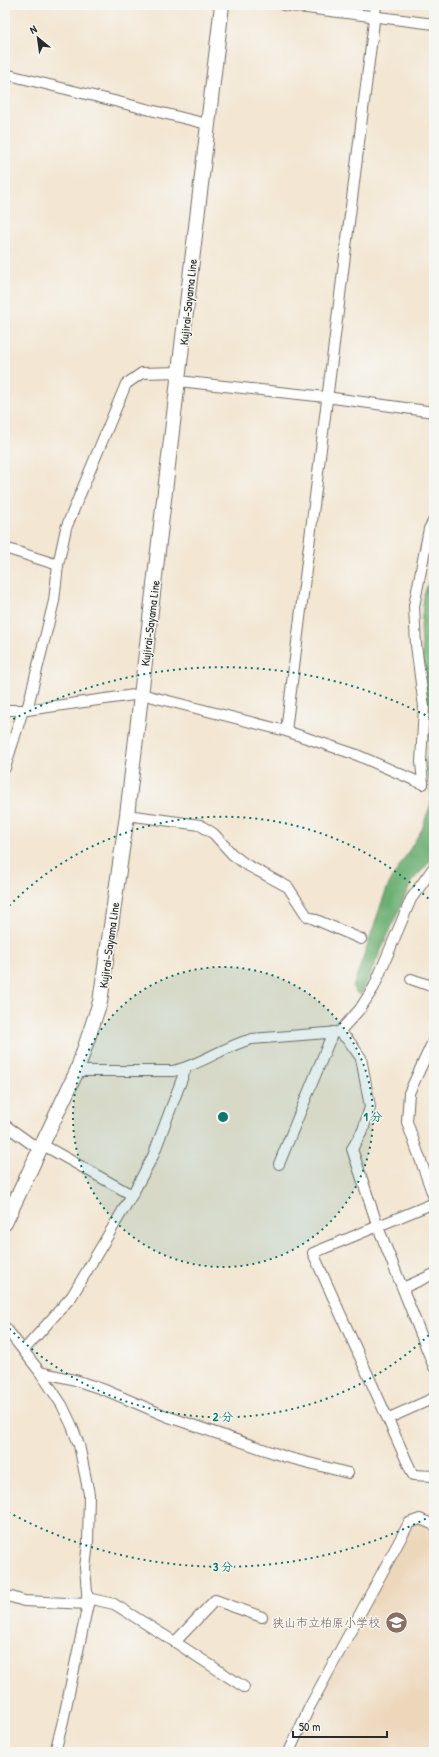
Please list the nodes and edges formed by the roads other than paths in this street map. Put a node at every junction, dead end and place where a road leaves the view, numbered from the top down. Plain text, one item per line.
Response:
1 (222, 5) edge
2 (283, 5) edge
3 (376, 5) edge
4 (374, 16) junction
5 (434, 24) edge
6 (5, 74) edge
7 (207, 124) junction
8 (179, 376) junction
9 (326, 397) junction
10 (434, 412) edge
11 (434, 520) edge
12 (5, 548) edge
13 (58, 565) junction
14 (141, 694) junction
15 (5, 710) edge
16 (25, 710) junction
17 (286, 731) junction
18 (5, 768) edge
19 (127, 815) junction
20 (434, 867) edge
21 (361, 940) dead end
22 (411, 978) dead end
23 (434, 986) edge
24 (336, 1032) junction
25 (434, 1039) edge
26 (186, 1068) junction
27 (78, 1071) junction
28 (5, 1125) edge
29 (42, 1148) junction
30 (279, 1164) dead end
31 (132, 1195) junction
32 (434, 1198) edge
33 (434, 1203) edge
34 (5, 1223) edge
35 (378, 1227) junction
36 (434, 1274) edge
37 (403, 1288) junction
38 (5, 1327) edge
39 (24, 1350) junction
40 (434, 1367) edge
41 (40, 1372) junction
42 (434, 1398) edge
43 (389, 1418) junction
44 (348, 1473) dead end
45 (434, 1476) edge
46 (434, 1525) edge
47 (5, 1595) edge
48 (87, 1601) junction
49 (262, 1616) dead end
50 (175, 1642) junction
51 (244, 1687) dead end
52 (55, 1752) edge
53 (289, 1752) edge

1 - 7 main road, Kujirai-Sayama Line
2 - 4 street
3 - 4 street
4 - 5 street
4 - 9 street
6 - 7 street
7 - 8 main road, Kujirai-Sayama Line
8 - 9 street
8 - 13 street
8 - 14 main road, Kujirai-Sayama Line
9 - 10 street
9 - 17 street
11 - 17 street
12 - 13 street
13 - 16 street
14 - 16 street
14 - 17 street
14 - 19 main road, Kujirai-Sayama Line
15 - 16 street
16 - 18 street
19 - 21 street
19 - 27 main road, Kujirai-Sayama Line
20 - 24 street
22 - 23 street
24 - 26 street
24 - 30 street
24 - 35 street
25 - 32 street
26 - 27 street
26 - 31 street
27 - 29 main road, Kujirai-Sayama Line
28 - 29 street
29 - 31 street
29 - 34 main road, Kujirai-Sayama Line
31 - 39 street
33 - 35 street
35 - 37 street
35 - 43 street
36 - 37 street
37 - 40 street
38 - 39 street
39 - 41 street
41 - 44 street
41 - 48 street
42 - 43 street
43 - 45 street
46 - 53 street
47 - 48 street
48 - 50 street
48 - 52 street
49 - 50 street
50 - 51 street

